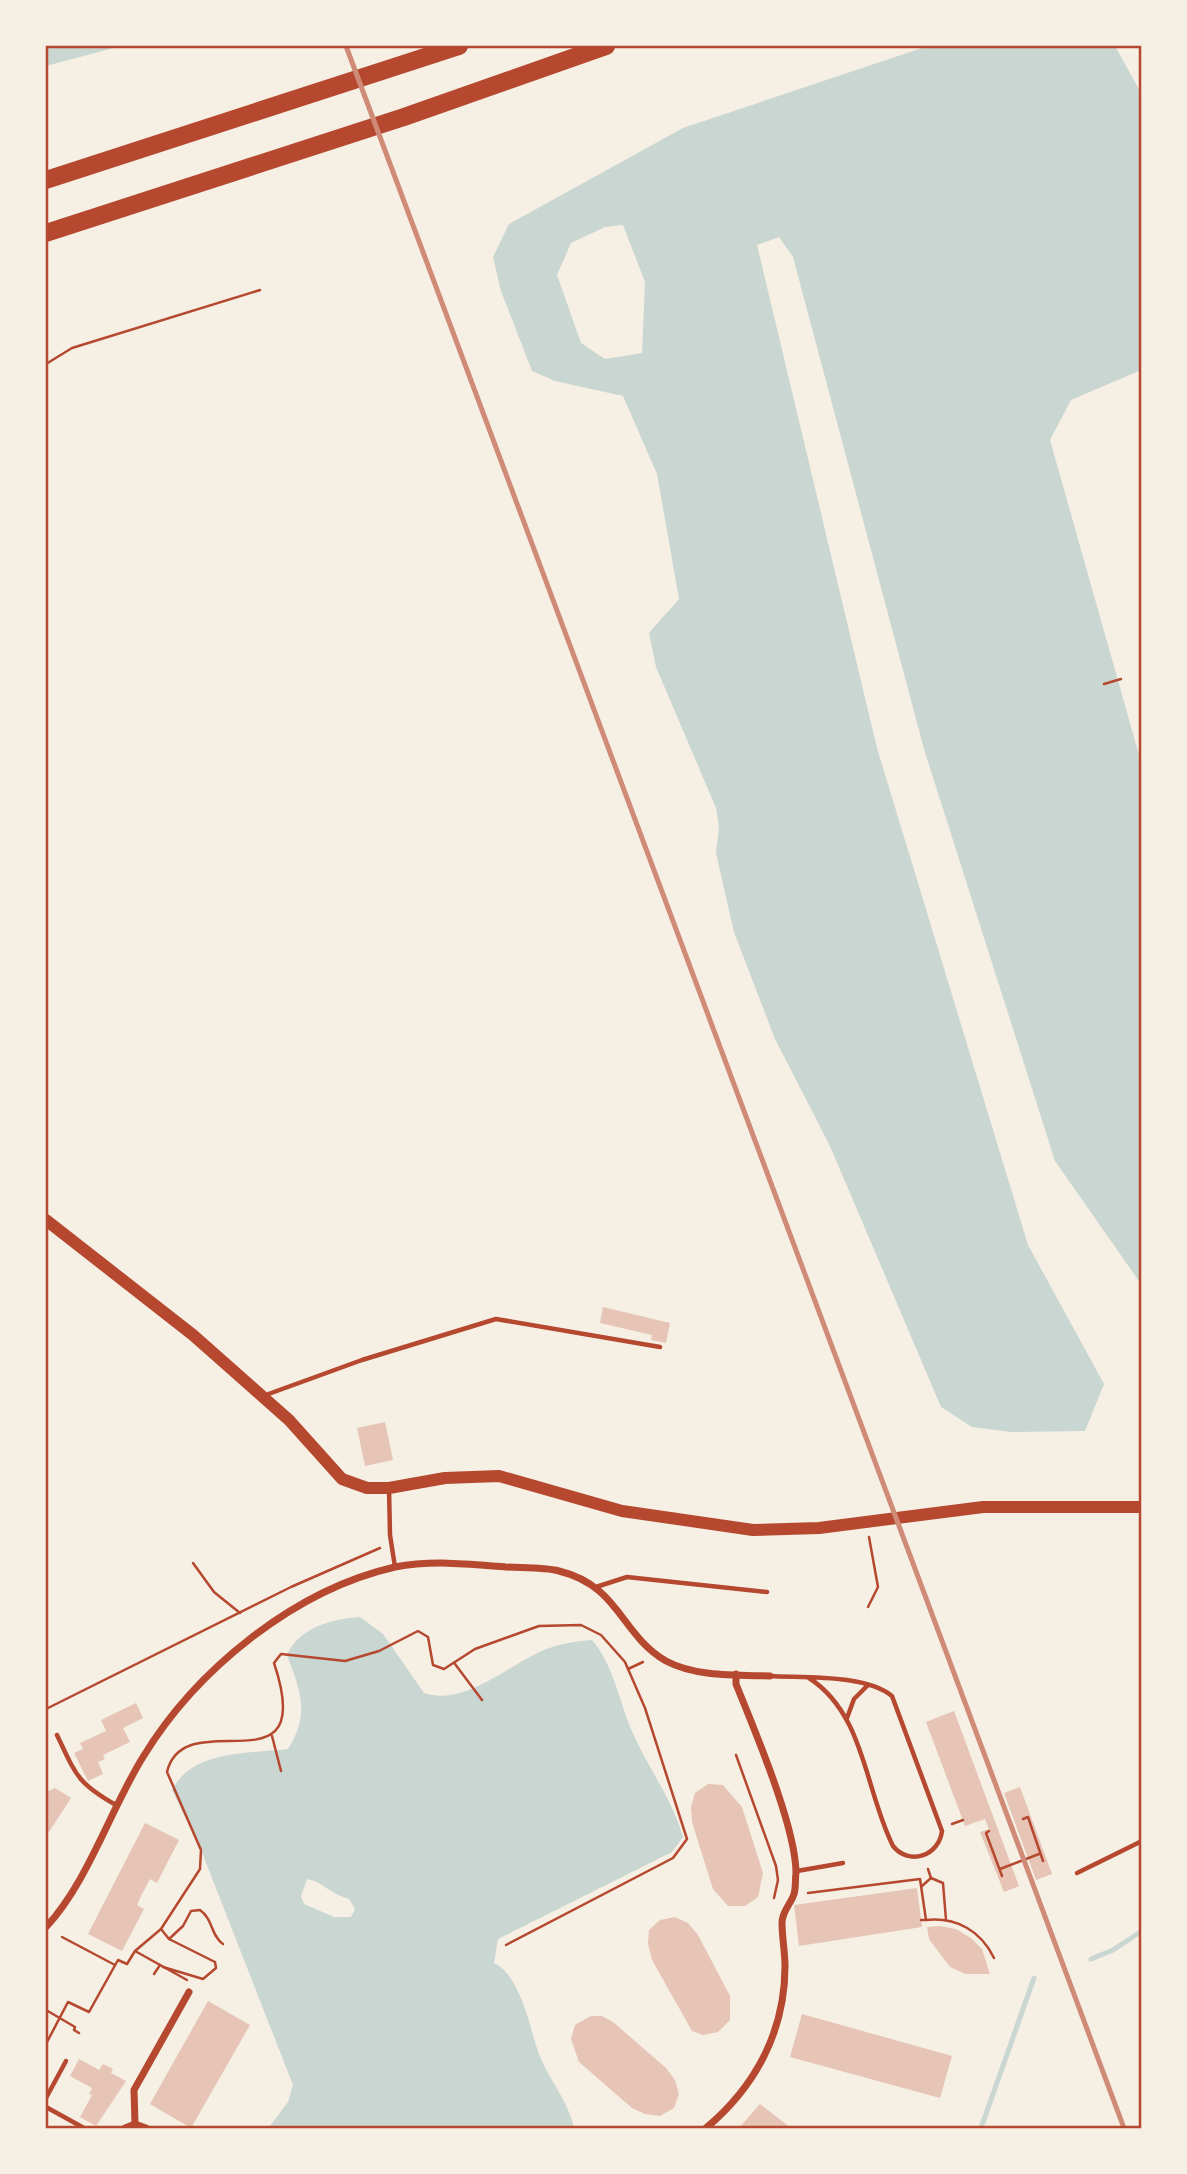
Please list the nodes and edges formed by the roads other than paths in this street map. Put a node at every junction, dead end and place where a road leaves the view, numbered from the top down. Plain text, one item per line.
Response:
1 (459, 46) edge
2 (606, 46) edge
3 (46, 180) edge
4 (46, 233) edge
5 (46, 1220) edge
6 (660, 1348) dead end
7 (262, 1396) junction
8 (389, 1488) junction
9 (1142, 1507) edge
10 (396, 1567) junction
11 (596, 1587) junction
12 (767, 1592) dead end
13 (736, 1674) junction
14 (770, 1676) joint
15 (809, 1678) junction
16 (869, 1684) junction
17 (847, 1719) junction
18 (57, 1735) dead end
19 (116, 1805) junction
20 (1142, 1841) edge
21 (843, 1863) dead end
22 (796, 1871) junction
23 (1077, 1873) dead end
24 (46, 1927) edge
25 (189, 1992) road end
26 (66, 2061) dead end
27 (46, 2098) edge
28 (46, 2107) edge
29 (135, 2124) junction
30 (84, 2129) edge
31 (125, 2129) edge
32 (146, 2129) edge
33 (706, 2129) edge

1 - 3 highway
2 - 4 highway
5 - 7 street
6 - 7 lane
7 - 8 street
8 - 9 street
8 - 10 lane
10 - 11 street
10 - 19 street
11 - 12 lane
11 - 13 street
13 - 14 street
13 - 22 street
14 - 15 lane
15 - 16 lane
15 - 17 lane
16 - 17 lane
16 - 17 lane
18 - 19 lane
19 - 24 street
20 - 23 lane
21 - 22 lane
22 - 33 street
25 - 29 street
26 - 27 lane
28 - 30 lane
29 - 31 street
29 - 32 street

